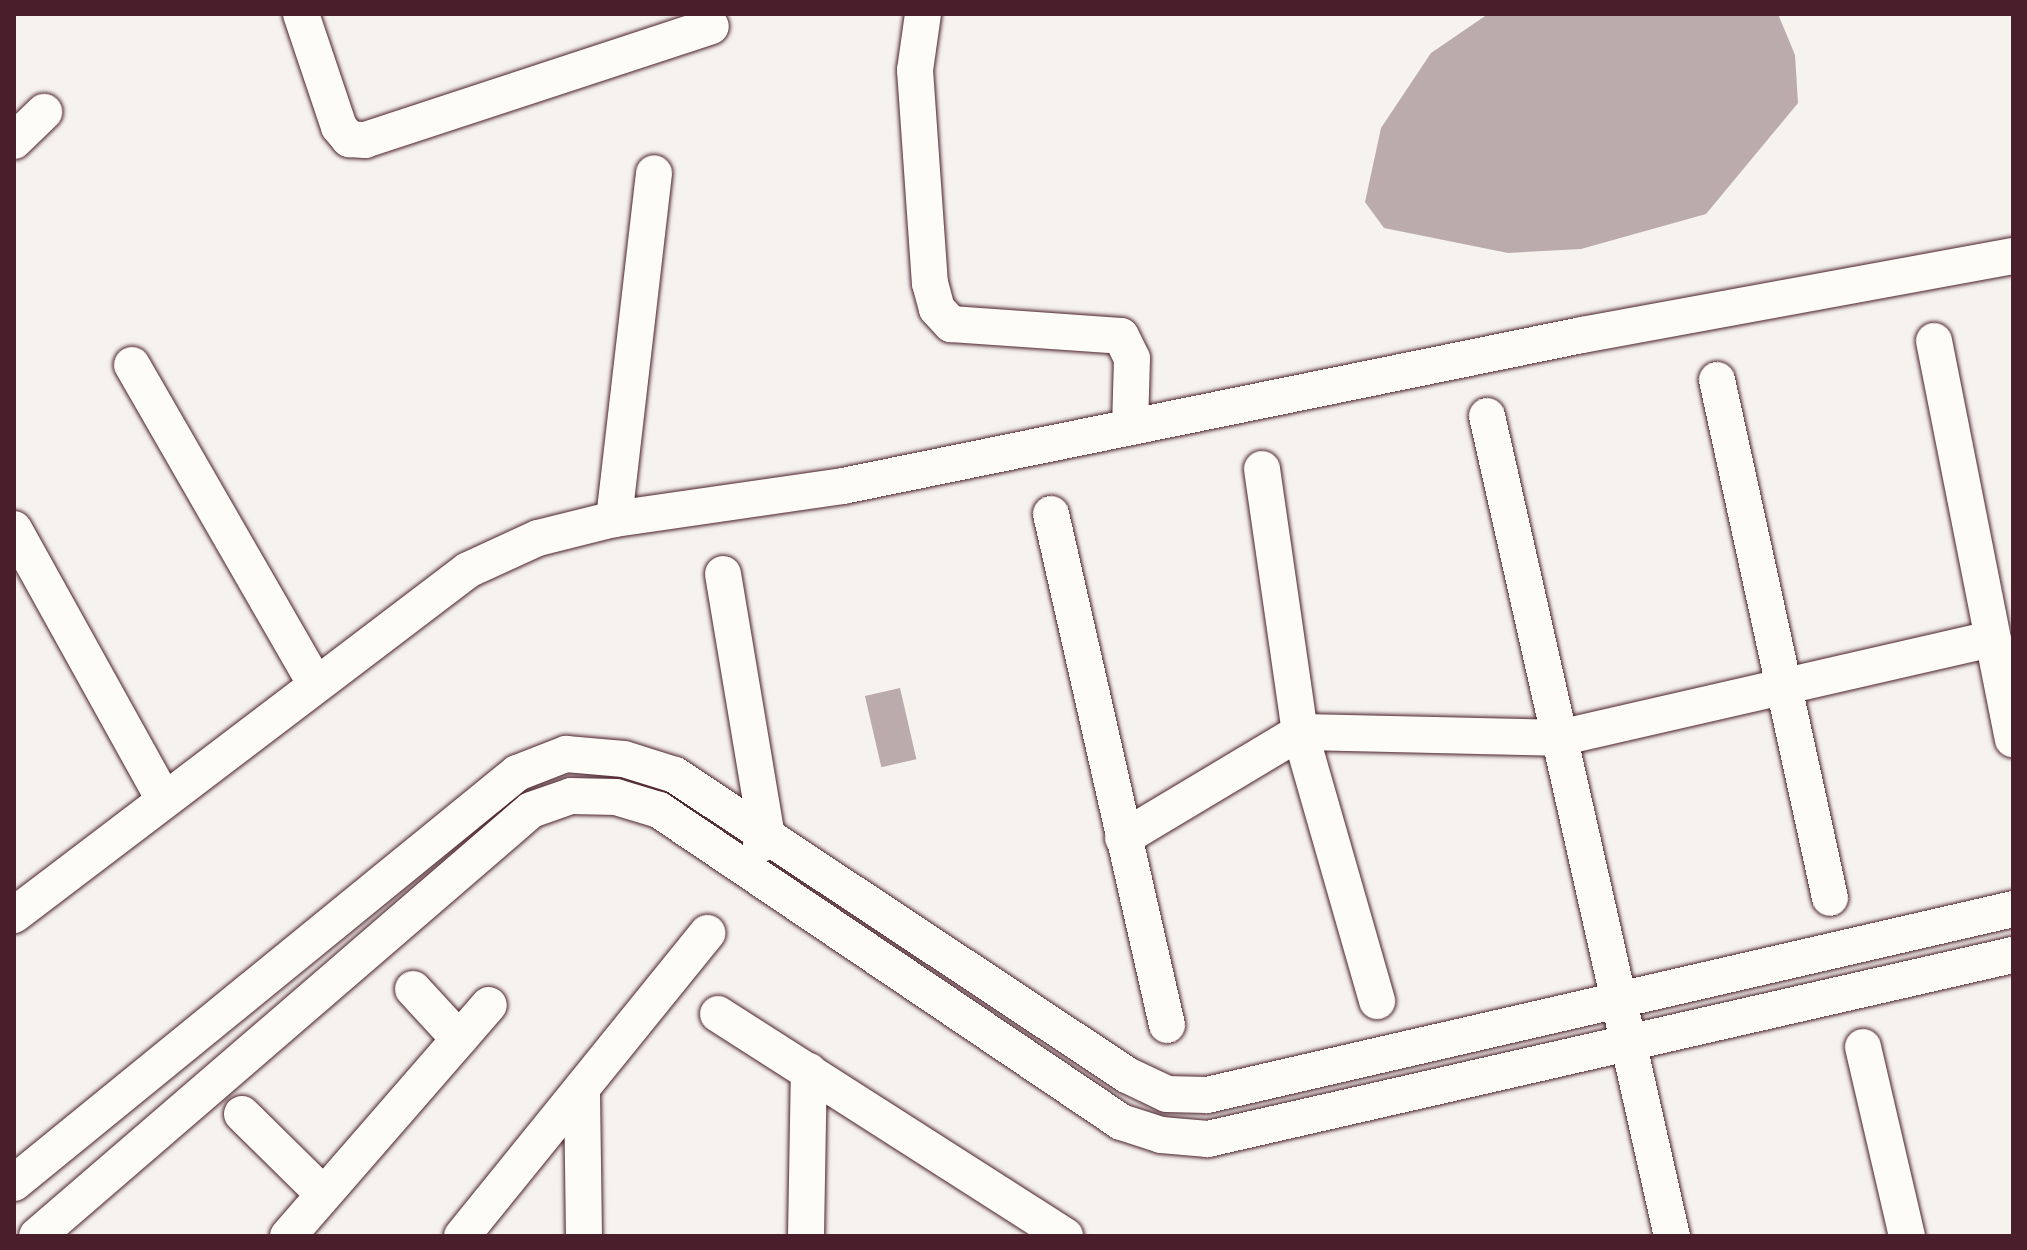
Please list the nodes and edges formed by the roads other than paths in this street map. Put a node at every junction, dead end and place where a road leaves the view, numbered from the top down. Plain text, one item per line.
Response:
1 (301, 14) edge
2 (923, 14) edge
3 (711, 26) dead end
4 (44, 112) dead end
5 (14, 141) edge
6 (654, 173) dead end
7 (2013, 256) edge
8 (1934, 341) dead end
9 (132, 365) dead end
10 (1717, 380) dead end
11 (1487, 416) dead end
12 (1130, 427) junction
13 (1262, 469) dead end
14 (1051, 514) dead end
15 (614, 519) junction
16 (14, 529) edge
17 (723, 574) dead end
18 (1992, 639) junction
19 (314, 682) junction
20 (1787, 683) junction
21 (1300, 732) junction
22 (1559, 738) junction
23 (2013, 739) edge
24 (517, 773) junction
25 (163, 798) junction
26 (531, 810) junction
27 (766, 831) junction
28 (1123, 838) junction
29 (752, 868) junction
30 (1830, 898) dead end
31 (2013, 909) edge
32 (14, 914) edge
33 (707, 933) dead end
34 (1851, 948) junction
35 (2013, 955) edge
36 (413, 989) dead end
37 (1862, 990) junction
38 (1377, 1001) dead end
39 (1618, 1003) junction
40 (489, 1005) dead end
41 (718, 1014) dead end
42 (1167, 1025) dead end
43 (459, 1039) junction
44 (1627, 1044) junction
45 (1863, 1047) dead end
46 (178, 1050) junction
47 (1395, 1053) junction
48 (809, 1071) junction
49 (210, 1087) junction
50 (582, 1093) junction
51 (1404, 1094) junction
52 (242, 1114) dead end
53 (14, 1183) edge
54 (323, 1194) junction
55 (1014, 1219) edge
56 (37, 1236) edge
57 (288, 1236) edge
58 (462, 1236) edge
59 (584, 1236) edge
60 (806, 1236) edge
61 (1065, 1236) edge
62 (1672, 1236) edge
63 (1907, 1236) edge

1 - 3 street
2 - 12 street
4 - 5 street
6 - 15 street
7 - 12 street
8 - 18 street
9 - 19 street
10 - 20 street
11 - 22 street
12 - 15 street
13 - 21 street
14 - 28 street
15 - 19 street
16 - 25 street
17 - 27 street
18 - 20 street
18 - 23 street
19 - 25 street
20 - 22 street
20 - 30 street
21 - 22 street
21 - 28 street
21 - 38 street
22 - 39 street
24 - 26 street
24 - 27 street
24 - 46 street
25 - 32 street
26 - 29 street
26 - 49 street
27 - 29 street
27 - 47 street
28 - 42 street
29 - 51 street
31 - 34 street
33 - 50 street
34 - 37 street
34 - 39 street
35 - 37 street
36 - 43 street
37 - 44 street
39 - 44 street
39 - 47 street
40 - 43 street
41 - 48 street
43 - 54 street
44 - 51 street
44 - 62 street
45 - 63 street
46 - 49 street
46 - 53 street
47 - 51 street
48 - 55 street
48 - 60 street
49 - 56 street
50 - 58 street
50 - 59 street
52 - 54 street
54 - 57 street
55 - 61 street

